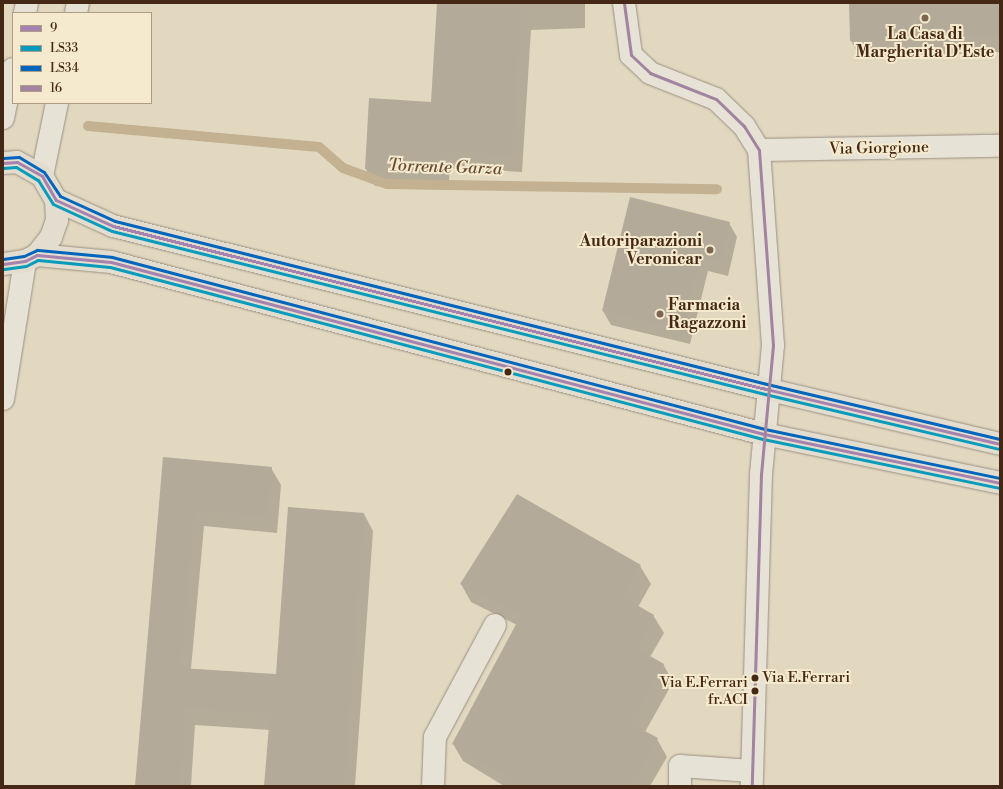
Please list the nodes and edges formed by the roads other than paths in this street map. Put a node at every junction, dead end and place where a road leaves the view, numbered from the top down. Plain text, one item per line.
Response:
1 (624, 3) edge
2 (12, 74) edge
3 (57, 104) edge
4 (3, 118) edge
5 (1000, 146) edge
6 (759, 150) junction
7 (3, 163) edge
8 (42, 176) junction
9 (56, 200) junction
10 (31, 258) junction
11 (3, 264) edge
12 (770, 390) junction
13 (3, 399) edge
14 (764, 434) junction
15 (1000, 444) edge
16 (1000, 483) edge
17 (495, 625) dead end
18 (752, 778) edge
19 (433, 786) edge
20 (680, 786) edge

1 - 6 street
2 - 4 street
3 - 8 street
5 - 6 street, Via Giorgione
6 - 12 street
7 - 8 main road
8 - 9 main road
9 - 10 main road
9 - 12 main road
10 - 11 main road
10 - 13 street
10 - 14 main road
12 - 14 street
12 - 15 main road
14 - 16 main road
14 - 18 street
17 - 19 street
18 - 20 street

